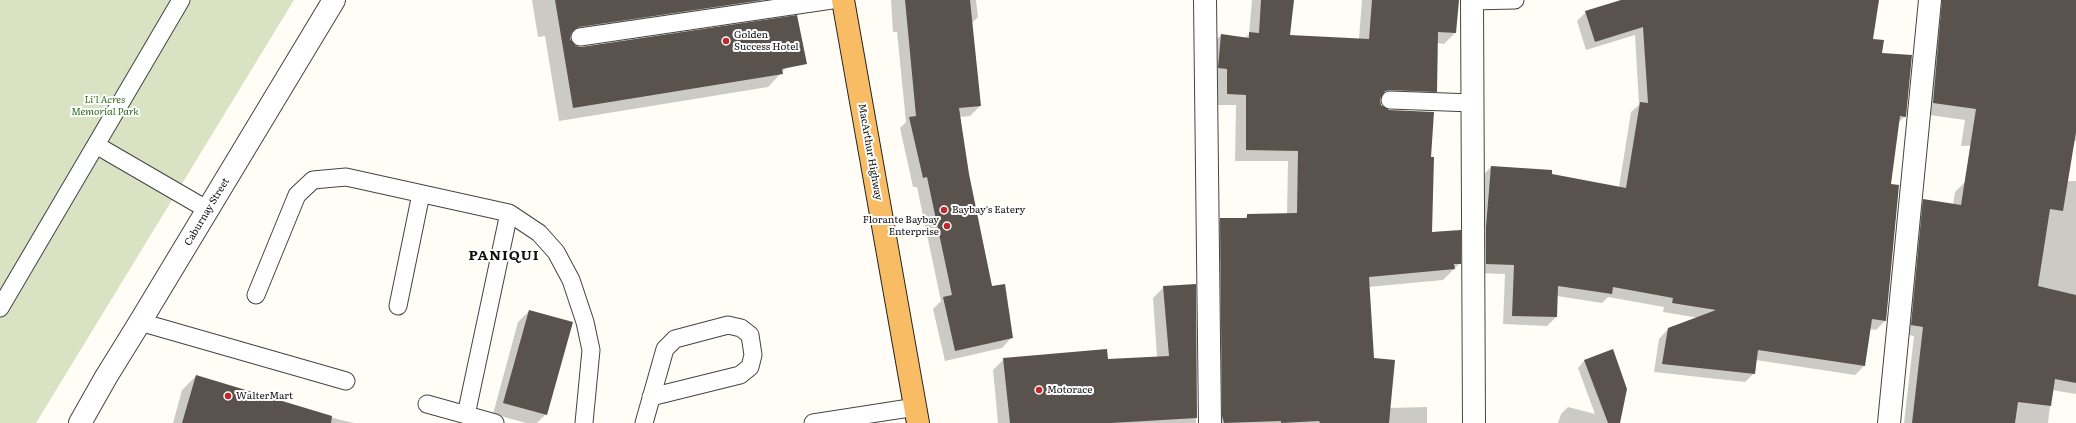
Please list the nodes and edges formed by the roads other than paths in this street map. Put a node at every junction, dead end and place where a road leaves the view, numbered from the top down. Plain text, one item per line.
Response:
1 (181, 0) edge
2 (334, 0) edge
3 (832, 0) edge
4 (843, 0) edge
5 (1205, 0) edge
6 (1472, 0) edge
7 (1515, 0) edge
8 (1930, 0) edge
9 (580, 37) dead end
10 (1390, 100) dead end
11 (1473, 103) junction
12 (96, 145) junction
13 (421, 194) junction
14 (208, 210) junction
15 (509, 213) junction
16 (256, 295) dead end
17 (398, 306) dead end
18 (0, 308) edge
19 (140, 322) junction
20 (346, 381) dead end
21 (651, 397) junction
22 (427, 404) dead end
23 (466, 415) junction
24 (917, 415) edge
25 (80, 423) edge
26 (495, 423) edge
27 (584, 423) edge
28 (644, 423) edge
29 (813, 423) edge
30 (1210, 423) edge
31 (1474, 423) edge
32 (1889, 423) edge

1 - 12 lane
2 - 14 street, Caburnay Street
3 - 9 lane
4 - 24 highway, MacArthur Highway
5 - 30 street
6 - 7 lane
6 - 11 street
8 - 32 street
10 - 11 lane
11 - 31 street
12 - 14 lane
12 - 18 lane
13 - 15 lane
13 - 16 lane
13 - 17 lane
14 - 19 street, Caburnay Street
15 - 23 lane
15 - 27 lane
19 - 20 lane
19 - 25 street, Caburnay Street
21 - 21 lane
21 - 28 lane
22 - 23 lane
23 - 26 lane
24 - 29 lane

